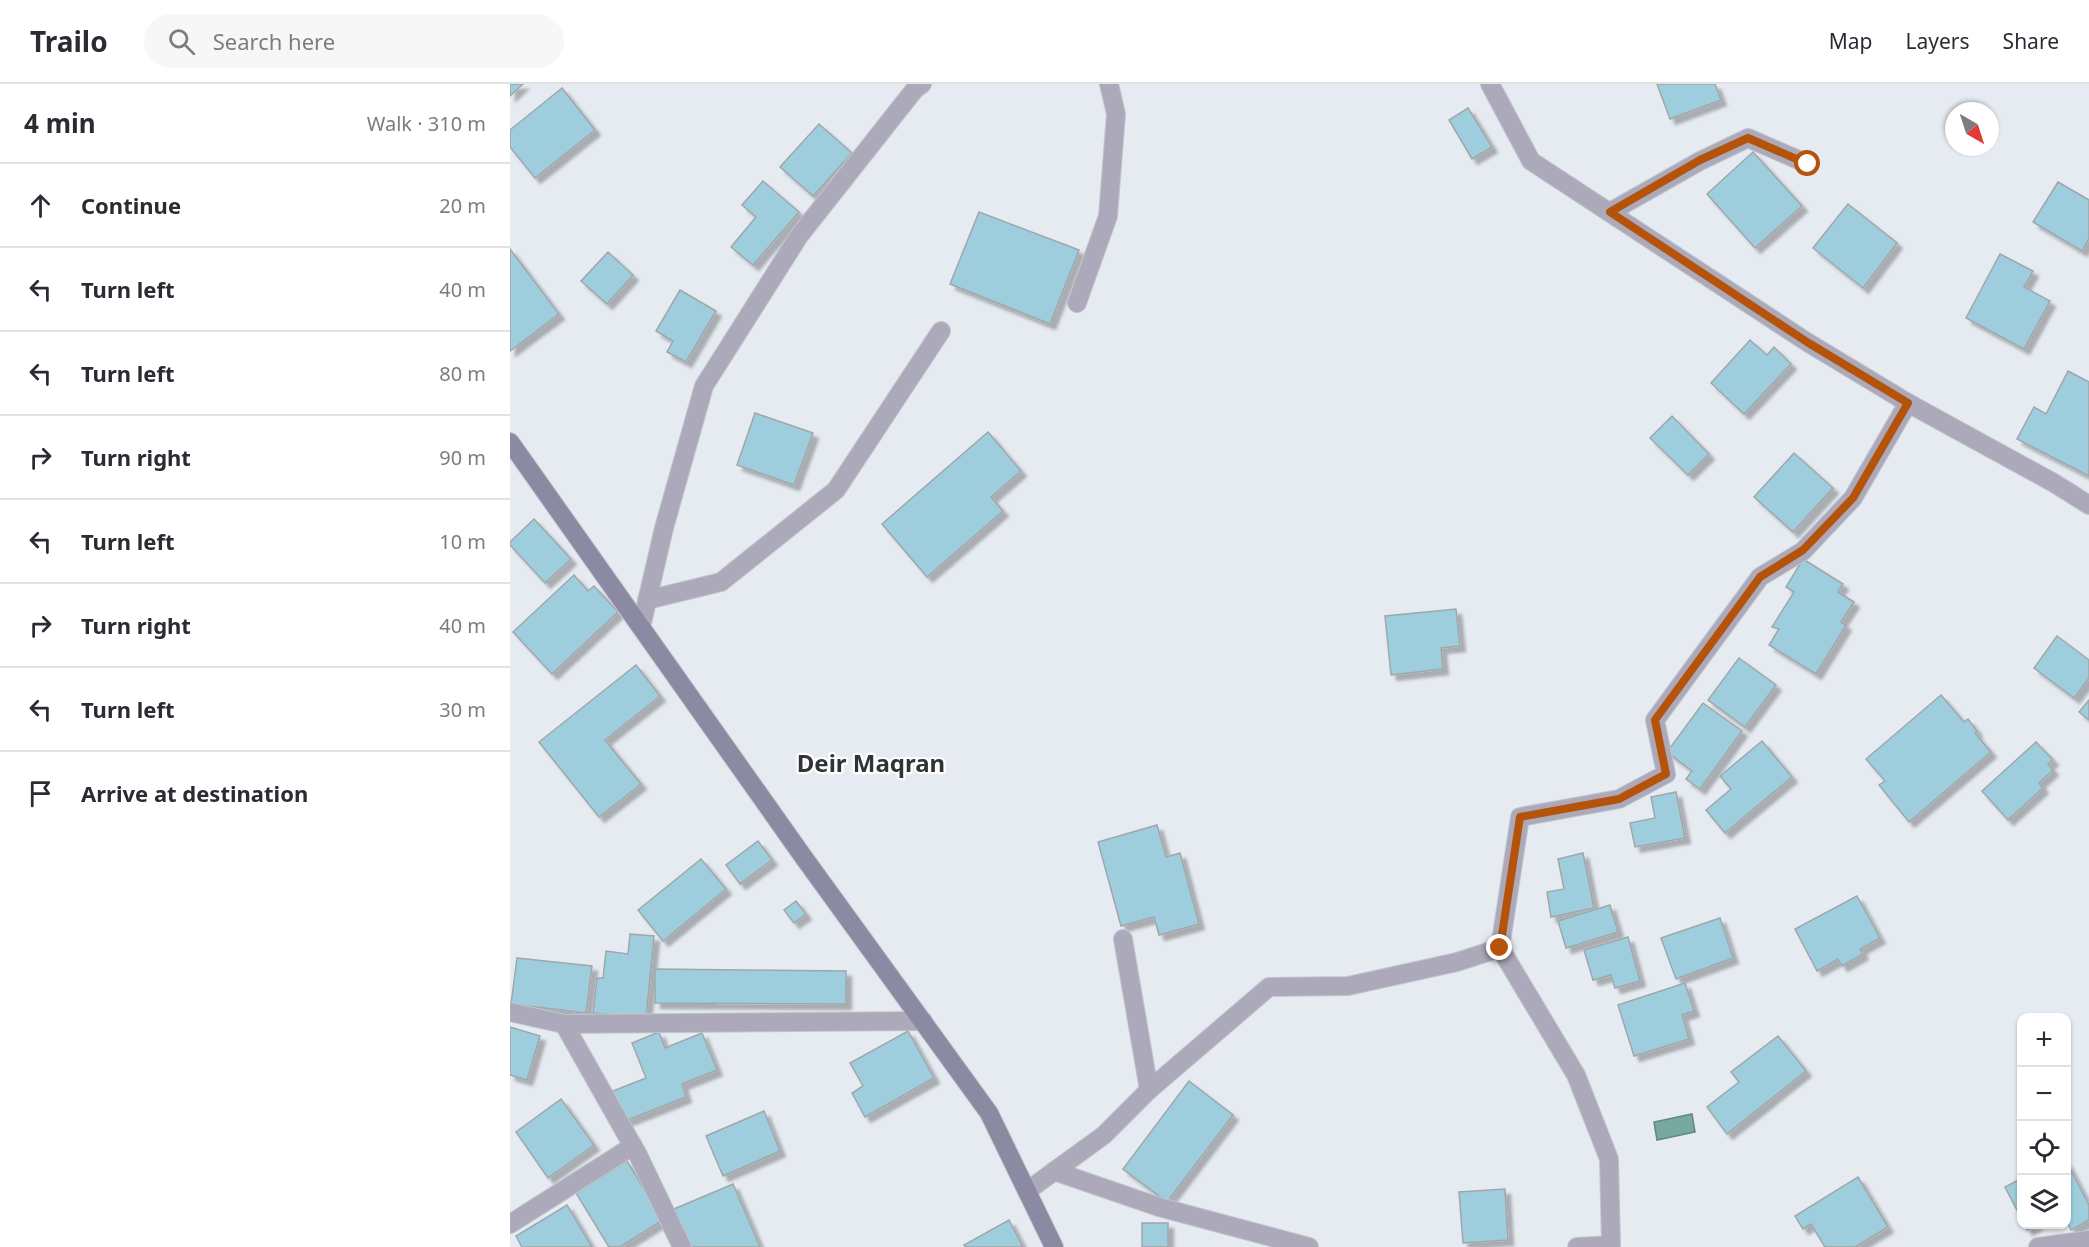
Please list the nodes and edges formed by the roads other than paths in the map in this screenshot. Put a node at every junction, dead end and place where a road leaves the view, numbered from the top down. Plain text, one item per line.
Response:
1 (922, 84) edge
2 (1109, 84) edge
3 (1490, 84) edge
4 (1808, 164) dead end
5 (1610, 212) junction
6 (1077, 303) dead end
7 (941, 331) dead end
8 (1908, 403) junction
9 (510, 442) edge
10 (2089, 505) edge
11 (647, 600) junction
12 (641, 627) junction
13 (1124, 939) dead end
14 (1500, 948) junction
15 (510, 1012) edge
16 (923, 1021) junction
17 (564, 1024) junction
18 (1149, 1090) junction
19 (633, 1146) junction
20 (1054, 1170) junction
21 (1027, 1191) junction
22 (510, 1224) edge
23 (2089, 1240) edge
24 (1616, 1246) edge
25 (682, 1247) edge
26 (1054, 1247) edge
27 (1309, 1247) edge
28 (1577, 1247) edge
29 (2038, 1247) edge

1 - 11 street
2 - 6 street
3 - 5 street
4 - 5 street
5 - 8 street
7 - 11 street
8 - 10 street
8 - 14 street
9 - 12 street
11 - 12 street
12 - 16 street
13 - 18 street
14 - 18 street
14 - 24 street
15 - 17 street
16 - 17 street
16 - 21 street
17 - 19 street
18 - 20 street
19 - 22 street
19 - 25 street
20 - 21 street
20 - 27 street
21 - 26 street
23 - 29 street
24 - 28 street

